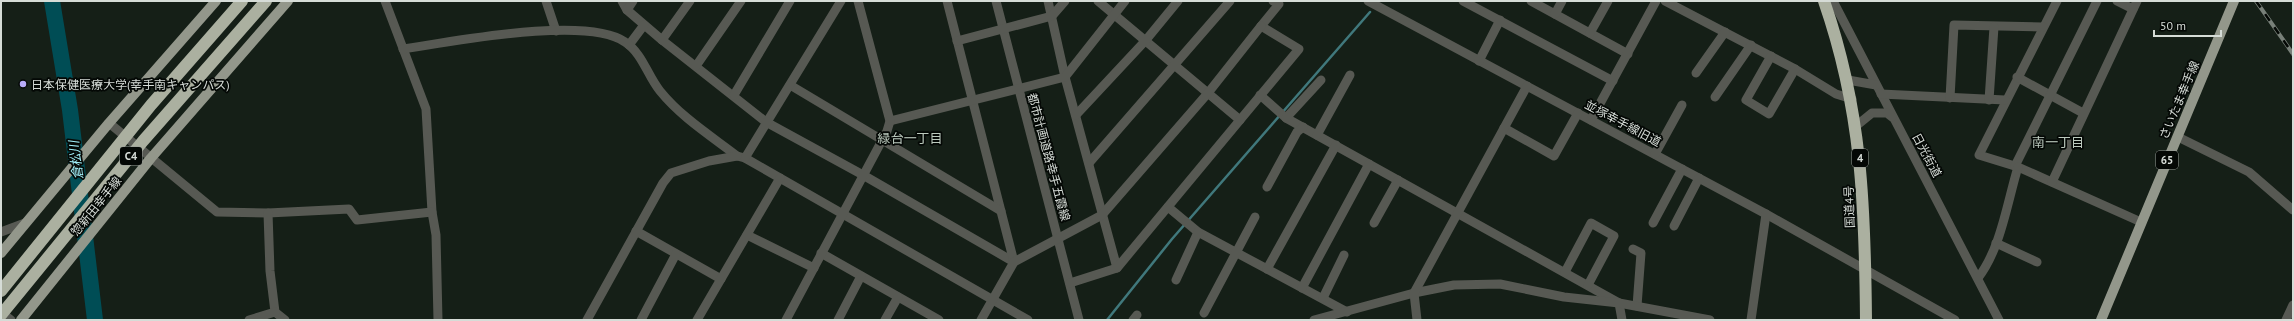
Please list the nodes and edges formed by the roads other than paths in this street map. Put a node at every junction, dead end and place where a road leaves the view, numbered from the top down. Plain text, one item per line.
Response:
1 (216, 1) edge
2 (242, 1) edge
3 (266, 1) edge
4 (288, 1) edge
5 (385, 1) edge
6 (546, 1) edge
7 (622, 1) edge
8 (633, 1) edge
9 (690, 1) edge
10 (740, 1) edge
11 (790, 1) edge
12 (842, 1) edge
13 (861, 1) edge
14 (947, 1) edge
15 (996, 1) edge
16 (1048, 1) edge
17 (1065, 1) edge
18 (1098, 1) edge
19 (1125, 1) edge
20 (1178, 1) edge
21 (1230, 1) edge
22 (1368, 1) edge
23 (1463, 1) edge
24 (1531, 1) edge
25 (1562, 1) edge
26 (1608, 1) edge
27 (1656, 1) edge
28 (1665, 1) edge
29 (1824, 1) edge
30 (1833, 1) edge
31 (2057, 1) edge
32 (2097, 1) edge
33 (2117, 1) edge
34 (2234, 1) edge
35 (1278, 2) edge
36 (2135, 5) edge
37 (626, 10) junction
38 (1114, 14) junction
39 (1555, 14) junction
40 (1052, 16) junction
41 (1500, 20) junction
42 (644, 25) junction
43 (1261, 26) junction
44 (1994, 27) junction
45 (2043, 27) junction
46 (1003, 30) junction
47 (556, 31) junction
48 (1725, 32) junction
49 (1590, 33) junction
50 (662, 40) junction
51 (1146, 40) junction
52 (957, 41) junction
53 (629, 45) junction
54 (1751, 45) junction
55 (403, 49) junction
56 (1628, 54) junction
57 (1771, 56) junction
58 (1479, 61) junction
59 (696, 66) junction
60 (1176, 66) junction
61 (1795, 69) junction
62 (1696, 74) dead end
63 (1350, 75) dead end
64 (1065, 77) junction
65 (2017, 77) junction
66 (1321, 80) dead end
67 (1848, 80) junction
68 (1613, 81) junction
69 (790, 85) junction
70 (1876, 85) junction
71 (1527, 86) junction
72 (1018, 88) junction
73 (1208, 93) junction
74 (1881, 94) junction
75 (734, 95) junction
76 (1260, 95) junction
77 (2051, 95) junction
78 (1715, 97) dead end
79 (1950, 98) junction
80 (1852, 99) junction
81 (972, 100) junction
82 (1988, 100) junction
83 (2005, 100) junction
84 (1682, 105) dead end
85 (1578, 113) junction
86 (2083, 113) junction
87 (1076, 115) junction
88 (1286, 118) junction
89 (1893, 118) junction
90 (1240, 120) junction
91 (1591, 120) junction
92 (890, 121) junction
93 (766, 122) junction
94 (109, 123) junction
95 (1856, 126) junction
96 (1303, 127) junction
97 (1504, 128) junction
98 (1317, 135) junction
99 (2178, 137) junction
100 (882, 139) junction
101 (1336, 145) junction
102 (1655, 154) junction
103 (741, 157) junction
104 (151, 158) junction
105 (1089, 163) junction
106 (1369, 164) junction
107 (2016, 167) junction
108 (1682, 169) junction
109 (863, 175) junction
110 (780, 178) junction
111 (1699, 178) junction
112 (1398, 180) junction
113 (2052, 182) junction
114 (1267, 187) dead end
115 (1168, 207) junction
116 (2293, 210) edge
117 (432, 212) junction
118 (1001, 212) junction
119 (268, 213) junction
120 (1458, 213) junction
121 (842, 214) junction
122 (1766, 214) junction
123 (1102, 215) junction
124 (1255, 217) dead end
125 (1374, 222) dead end
126 (2141, 222) junction
127 (25, 223) junction
128 (1653, 223) dead end
129 (1674, 226) dead end
130 (1, 232) edge
131 (636, 232) junction
132 (1198, 232) junction
133 (747, 235) junction
134 (1058, 239) junction
135 (1996, 243) junction
136 (1632, 249) dead end
137 (1, 253) edge
138 (822, 253) junction
139 (1237, 253) junction
140 (676, 254) junction
141 (1344, 255) dead end
142 (1014, 262) junction
143 (2037, 262) dead end
144 (814, 268) junction
145 (1117, 268) junction
146 (1866, 268) junction
147 (1266, 269) junction
148 (1565, 272) junction
149 (861, 276) junction
150 (1978, 278) junction
151 (721, 279) junction
152 (1176, 280) dead end
153 (1070, 283) junction
154 (1588, 286) junction
155 (1302, 288) junction
156 (1, 291) edge
157 (1414, 293) junction
158 (898, 296) junction
159 (1323, 298) junction
160 (991, 300) junction
161 (1619, 303) junction
162 (2293, 305) edge
163 (1637, 306) junction
164 (275, 312) junction
165 (1204, 312) dead end
166 (1, 314) edge
167 (1348, 316) edge
168 (937, 319) edge
169 (2104, 319) edge
170 (11, 320) edge
171 (21, 320) edge
172 (249, 320) edge
173 (285, 320) edge
174 (438, 320) edge
175 (587, 320) edge
176 (641, 320) edge
177 (697, 320) edge
178 (786, 320) edge
179 (838, 320) edge
180 (885, 320) edge
181 (981, 320) edge
182 (1028, 320) edge
183 (1079, 320) edge
184 (1314, 320) edge
185 (1417, 320) edge
186 (1622, 320) edge
187 (1710, 320) edge
188 (1751, 320) edge
189 (1866, 320) edge
190 (1955, 320) edge
191 (1999, 320) edge
192 (2286, 320) edge

1 - 94 main road
2 - 156 highway, C4, bridge
3 - 166 highway, C4, bridge
4 - 104 main road, 惣新田幸手線
5 - 55 street
6 - 47 street
7 - 37 street
8 - 37 street
9 - 50 street
10 - 59 street
11 - 75 street
12 - 69 street
13 - 92 street
14 - 52 street
15 - 46 street, 都市計画道路幸手五霞線
16 - 40 street
17 - 40 street
18 - 38 street
19 - 38 street
20 - 51 street
21 - 60 street
22 - 58 street, 並塚幸手線旧道
23 - 41 street
24 - 39 street
25 - 39 street
26 - 49 street
27 - 56 street
28 - 48 street
29 - 67 highway, 国道4号 / 4
30 - 70 street, 日光街道
31 - 45 street
32 - 77 street
33 - 36 street
34 - 99 main road, さいたま幸手線 / 65
35 - 43 street
36 - 86 street
37 - 42 street
38 - 51 street
38 - 64 street
39 - 49 street
40 - 46 street
40 - 64 street
41 - 58 street
41 - 68 street
42 - 50 street
42 - 53 street
43 - 73 street
43 - 76 street
44 - 45 street
44 - 79 street
44 - 82 street
45 - 65 street
46 - 52 street
46 - 72 street, 都市計画道路幸手五霞線
47 - 53 street
47 - 55 street
48 - 54 street
48 - 62 street
49 - 56 street
50 - 59 street
51 - 60 street
51 - 87 street
52 - 81 street
53 - 103 street
54 - 57 street
54 - 78 street
55 - 117 street
56 - 68 street
57 - 61 street
57 - 61 street
58 - 71 street, 並塚幸手線旧道
59 - 75 street
60 - 73 street
60 - 105 street
61 - 80 street
63 - 98 street
64 - 72 street
64 - 87 street
65 - 77 street
65 - 83 street
66 - 88 street
67 - 70 street
67 - 80 highway, 国道4号 / 4
68 - 91 street
69 - 93 street
69 - 100 street
70 - 74 street, 日光街道
71 - 85 street, 並塚幸手線旧道
71 - 97 street
72 - 81 street
72 - 134 street, 都市計画道路幸手五霞線
73 - 90 street
73 - 123 street
74 - 79 street
74 - 89 street, 日光街道
75 - 93 street
76 - 88 street
76 - 90 street
77 - 86 street
77 - 107 street
79 - 82 street
80 - 95 highway, 国道4号 / 4
81 - 92 street
81 - 118 street
82 - 83 street
83 - 107 street
84 - 102 street
85 - 91 street, 並塚幸手線旧道
85 - 97 street
86 - 113 street
87 - 105 street
88 - 96 street
89 - 95 street
89 - 150 street, 日光街道
90 - 115 street
91 - 102 street, 並塚幸手線旧道
92 - 100 street
93 - 103 street
93 - 109 street
94 - 104 street
94 - 127 main road
95 - 146 highway, 国道4号 / 4
96 - 98 street
96 - 114 street
97 - 120 street
98 - 101 street
99 - 116 street
99 - 126 main road, さいたま幸手線 / 65
100 - 109 street
100 - 118 street
101 - 106 street
101 - 147 street
102 - 108 street, 並塚幸手線旧道
103 - 110 street
103 - 131 street
104 - 119 street
104 - 171 main road, 惣新田幸手線
105 - 123 street
106 - 112 street
106 - 155 street
107 - 113 street
107 - 135 street
108 - 111 street, 並塚幸手線旧道
108 - 128 street
109 - 121 street
109 - 142 street
110 - 121 street
110 - 133 street
111 - 122 street, 並塚幸手線旧道
111 - 129 street
112 - 120 street
112 - 125 street
113 - 126 street
115 - 132 street
115 - 145 street
117 - 119 street
117 - 174 street
118 - 142 street
119 - 164 street
120 - 148 street
120 - 157 street
121 - 138 street
121 - 160 street
122 - 146 street, 並塚幸手線旧道
122 - 188 street
123 - 134 street
123 - 145 street
124 - 139 street
126 - 169 main road, さいたま幸手線 / 65
127 - 130 street
127 - 137 main road
131 - 140 street
131 - 175 street
132 - 139 street
132 - 152 street
133 - 144 street
133 - 151 street
134 - 142 street
134 - 153 street, 都市計画道路幸手五霞線
135 - 143 street
135 - 150 street
136 - 163 street
138 - 144 street
138 - 149 street
139 - 147 street
139 - 165 street
140 - 151 street
140 - 176 street
141 - 159 street
142 - 160 street
144 - 178 street
145 - 153 street
146 - 189 highway, 国道4号 / 4
146 - 190 street, 並塚幸手線旧道
147 - 155 street
148 - 154 street
148 - 154 street
149 - 158 street
149 - 179 street
150 - 191 street, 日光街道
151 - 177 street
153 - 183 street, 都市計画道路幸手五霞線
154 - 161 street
155 - 159 street
157 - 161 street
157 - 167 street
157 - 185 street
158 - 168 street
158 - 180 street
159 - 167 street
160 - 181 street
160 - 182 street
161 - 163 street
161 - 186 street
162 - 192 street
163 - 187 street
164 - 172 street
164 - 173 street
166 - 170 street
167 - 184 street

